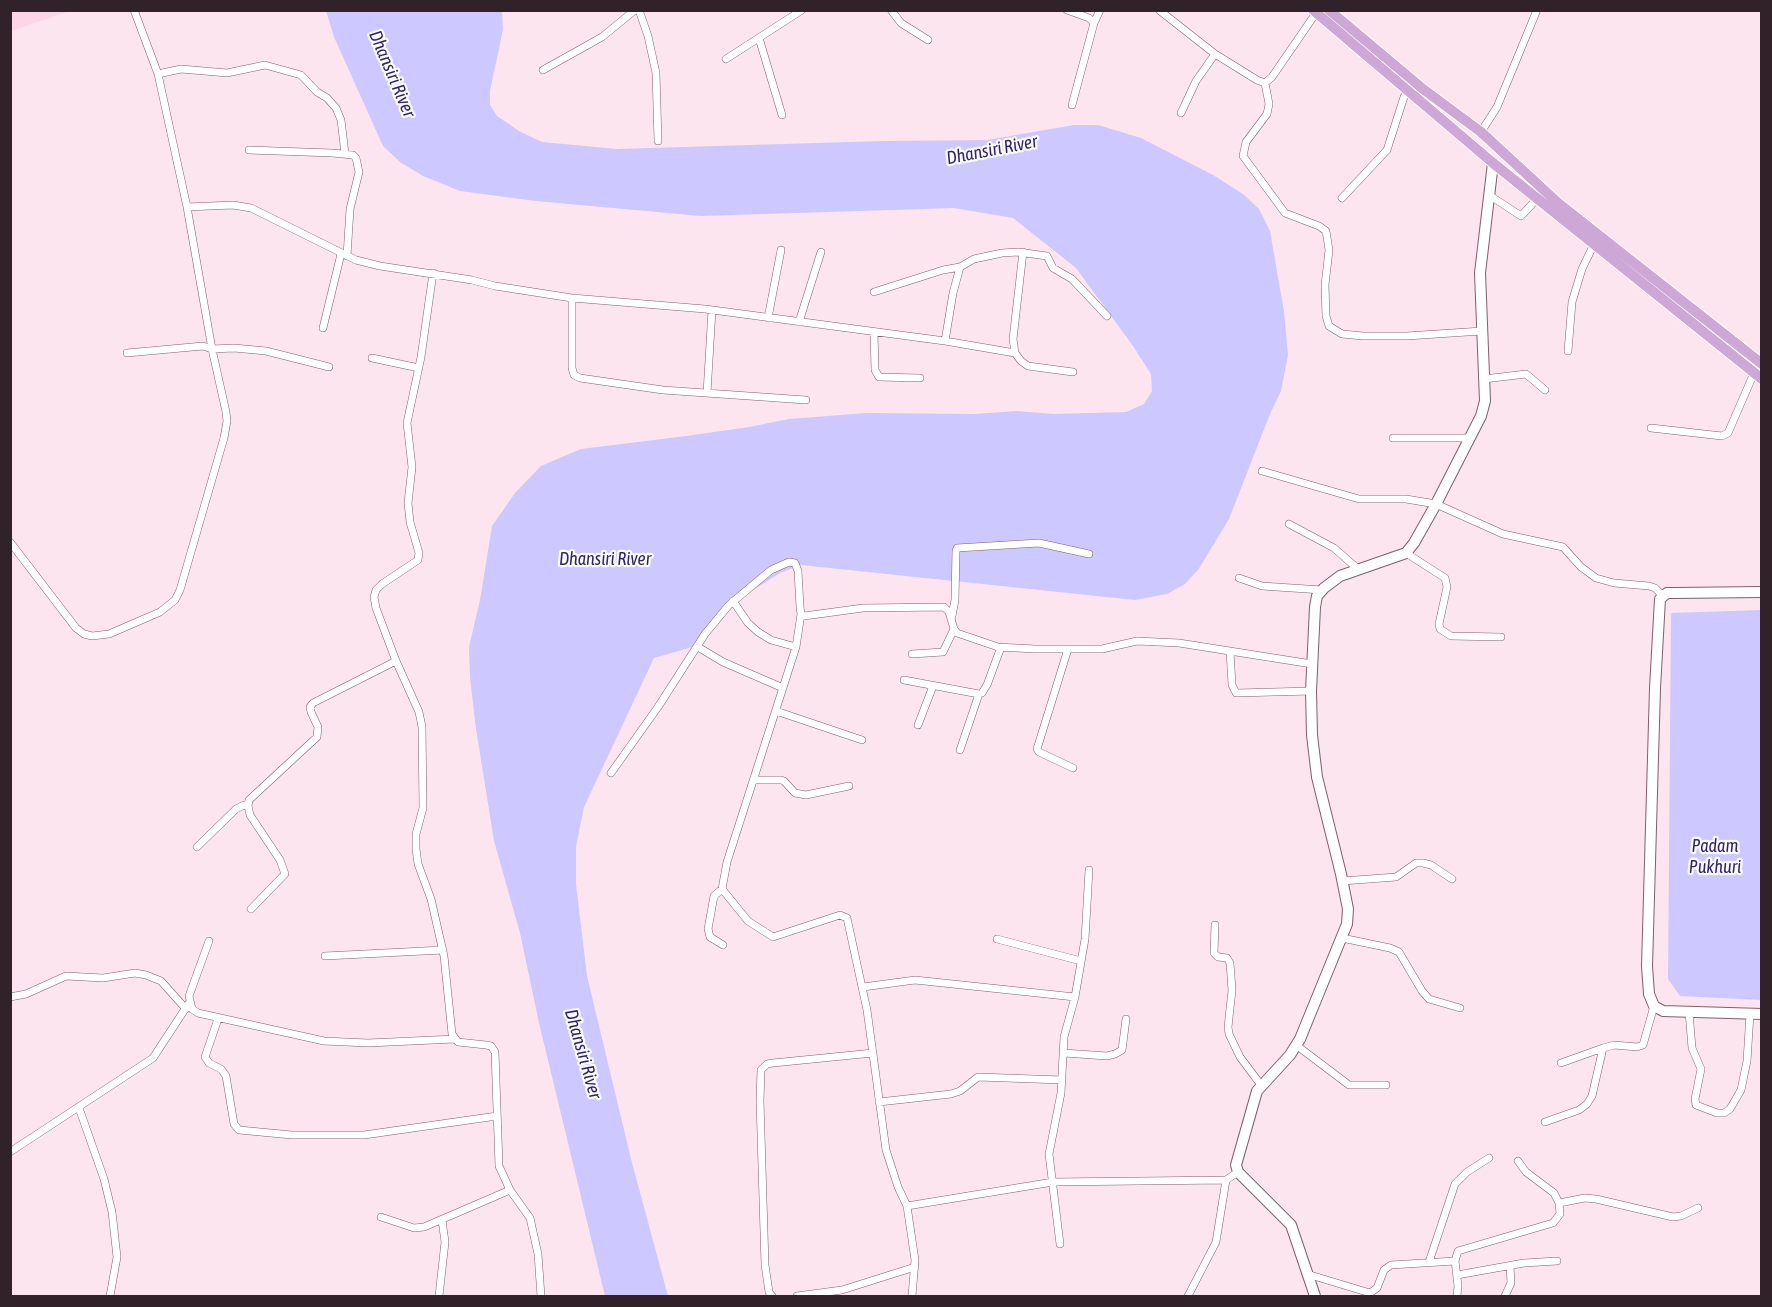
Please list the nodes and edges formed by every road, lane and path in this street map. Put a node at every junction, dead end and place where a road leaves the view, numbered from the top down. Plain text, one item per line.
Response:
1 (134, 10) edge
2 (637, 10) edge
3 (802, 10) edge
4 (891, 10) edge
5 (1067, 10) edge
6 (1100, 10) edge
7 (1159, 10) edge
8 (1329, 10) edge
9 (1537, 10) edge
10 (1314, 12) edge
11 (1094, 23) junction
12 (759, 38) junction
13 (928, 40) dead end
14 (1215, 54) junction
15 (726, 59) dead end
16 (543, 70) dead end
17 (158, 74) junction
18 (1265, 83) junction
19 (1408, 91) junction
20 (1072, 105) dead end
21 (1181, 113) dead end
22 (782, 115) dead end
23 (1481, 132) junction
24 (658, 141) dead end
25 (249, 150) dead end
26 (345, 154) junction
27 (1493, 164) junction
28 (1489, 195) junction
29 (1342, 198) dead end
30 (1537, 199) junction
31 (187, 207) junction
32 (1594, 244) junction
33 (781, 250) dead end
34 (821, 252) dead end
35 (1023, 252) junction
36 (344, 255) junction
37 (960, 267) junction
38 (433, 273) junction
39 (874, 292) dead end
40 (572, 298) junction
41 (712, 310) junction
42 (1107, 316) dead end
43 (768, 318) junction
44 (799, 322) junction
45 (322, 328) dead end
46 (1482, 331) junction
47 (874, 332) junction
48 (945, 341) junction
49 (212, 349) junction
50 (1568, 351) dead end
51 (127, 353) dead end
52 (1015, 353) junction
53 (372, 358) dead end
54 (329, 367) dead end
55 (419, 368) junction
56 (1072, 372) dead end
57 (1759, 372) edge
58 (920, 378) dead end
59 (1484, 379) junction
60 (1545, 390) dead end
61 (707, 393) junction
62 (806, 400) dead end
63 (1651, 428) dead end
64 (1393, 438) dead end
65 (1470, 438) junction
66 (1262, 471) dead end
67 (1436, 504) junction
68 (1289, 524) dead end
69 (10, 542) edge
70 (1406, 553) junction
71 (1089, 554) dead end
72 (1359, 570) junction
73 (1239, 578) dead end
74 (1322, 590) junction
75 (1761, 592) edge
76 (1663, 596) junction
77 (733, 602) junction
78 (801, 614) junction
79 (951, 618) junction
80 (954, 629) junction
81 (1501, 637) dead end
82 (698, 647) junction
83 (796, 647) junction
84 (1001, 648) junction
85 (1068, 649) junction
86 (1230, 651) junction
87 (912, 654) dead end
88 (396, 661) junction
89 (1312, 664) junction
90 (904, 680) dead end
91 (933, 686) junction
92 (783, 688) junction
93 (1311, 691) junction
94 (979, 694) junction
95 (776, 711) junction
96 (918, 724) dead end
97 (862, 740) dead end
98 (960, 750) dead end
99 (1073, 768) dead end
100 (611, 773) dead end
101 (754, 780) junction
102 (849, 786) dead end
103 (248, 806) junction
104 (197, 847) dead end
105 (1089, 870) dead end
106 (1452, 879) dead end
107 (1342, 881) junction
108 (722, 889) junction
109 (251, 909) dead end
110 (1215, 925) dead end
111 (1342, 938) junction
112 (997, 939) dead end
113 (209, 942) dead end
114 (723, 945) dead end
115 (443, 950) junction
116 (325, 956) dead end
117 (1082, 961) junction
118 (863, 987) junction
119 (10, 997) edge
120 (1075, 997) junction
121 (188, 1006) junction
122 (1654, 1006) junction
123 (1460, 1008) dead end
124 (1689, 1012) junction
125 (1756, 1014) edge
126 (218, 1019) junction
127 (1126, 1019) dead end
128 (454, 1039) junction
129 (1296, 1045) junction
130 (1603, 1048) junction
131 (873, 1053) junction
132 (1064, 1053) junction
133 (1561, 1063) dead end
134 (1062, 1080) junction
135 (1261, 1085) junction
136 (1386, 1085) dead end
137 (879, 1102) junction
138 (78, 1108) junction
139 (497, 1116) junction
140 (1545, 1122) dead end
141 (10, 1152) edge
142 (1489, 1158) dead end
143 (1518, 1161) dead end
144 (1238, 1173) junction
145 (1226, 1180) junction
146 (1053, 1182) junction
147 (510, 1190) junction
148 (1559, 1203) junction
149 (907, 1206) junction
150 (1698, 1208) dead end
151 (381, 1217) dead end
152 (441, 1220) junction
153 (1060, 1244) dead end
154 (1455, 1261) junction
155 (1429, 1262) junction
156 (1557, 1262) dead end
157 (1510, 1266) junction
158 (915, 1267) junction
159 (1307, 1274) junction
160 (1457, 1275) junction
161 (110, 1296) edge
162 (439, 1296) edge
163 (541, 1296) edge
164 (772, 1296) edge
165 (797, 1296) edge
166 (912, 1296) edge
167 (1188, 1296) edge
168 (1315, 1296) edge
169 (1457, 1296) edge
170 (1505, 1296) edge

1 - 17 street
2 - 16 street
2 - 24 street
3 - 12 street
4 - 13 street
5 - 11 street
6 - 11 street
7 - 14 street
8 - 23 main road
9 - 23 street
10 - 18 street
10 - 19 main road
11 - 20 street
12 - 15 street
12 - 22 street
14 - 18 street
14 - 21 street
17 - 26 street
17 - 31 street
18 - 46 street
19 - 27 main road
19 - 29 street
23 - 57 main road
25 - 26 street
26 - 36 street
27 - 28 street
27 - 30 main road
28 - 30 street
28 - 46 street
30 - 32 main road
31 - 36 street
31 - 49 street
32 - 50 street
32 - 57 main road
33 - 43 street
34 - 44 street
35 - 37 street
35 - 42 street
35 - 52 street
36 - 38 street
36 - 45 street
37 - 39 street
37 - 48 street
38 - 40 street
38 - 55 street
40 - 41 street
40 - 61 street
41 - 43 street
41 - 61 street
43 - 44 street
44 - 47 street
46 - 59 street
47 - 48 street
47 - 58 street
48 - 52 street
49 - 51 street
49 - 54 street
49 - 69 street
52 - 56 street
53 - 55 street
55 - 88 street
57 - 63 street
59 - 60 street
59 - 65 street
61 - 62 street
64 - 65 street
65 - 67 street
66 - 67 street
67 - 70 street
67 - 76 street
68 - 72 street
70 - 72 street
70 - 81 street
71 - 79 street
72 - 74 street
73 - 74 street
74 - 89 street
75 - 76 street
76 - 122 street
77 - 78 street
77 - 82 street
77 - 83 street
78 - 79 street
78 - 83 street
79 - 80 street
80 - 84 street
80 - 87 street
82 - 92 street
82 - 100 street
83 - 92 street
84 - 85 street
84 - 94 street
85 - 86 street
85 - 99 street
86 - 89 street
86 - 93 street
88 - 103 street
88 - 115 street
89 - 93 street
90 - 91 street
91 - 94 street
91 - 96 street
92 - 95 street
93 - 107 street
94 - 98 street
95 - 97 street
95 - 101 street
101 - 102 street
101 - 108 street
103 - 104 street
103 - 109 street
105 - 117 street
106 - 107 street
107 - 111 street
108 - 114 street
108 - 118 street
110 - 135 street
111 - 123 street
111 - 129 street
112 - 117 street
113 - 121 street
115 - 116 street
115 - 128 street
117 - 120 street
118 - 120 street
118 - 131 street
119 - 121 street
120 - 132 street
121 - 126 street
121 - 138 street
122 - 124 street
122 - 130 street
124 - 125 street
124 - 125 street
126 - 128 street
126 - 139 street
127 - 132 street
128 - 139 street
129 - 135 street
129 - 136 street
130 - 133 street
130 - 140 street
131 - 137 street
131 - 164 street
132 - 134 street
134 - 137 street
134 - 146 street
135 - 144 street
137 - 149 street
138 - 141 street
138 - 161 street
139 - 147 street
142 - 155 street
143 - 148 street
144 - 145 street
144 - 159 street
145 - 146 street
145 - 167 street
146 - 149 street
146 - 153 street
147 - 152 street
147 - 163 street
148 - 150 street
148 - 154 street
149 - 158 street
151 - 152 street
152 - 162 street
154 - 155 street
154 - 160 street
155 - 159 street
156 - 157 street
157 - 160 street
157 - 170 street
158 - 165 street
158 - 166 street
159 - 168 street
160 - 169 street

